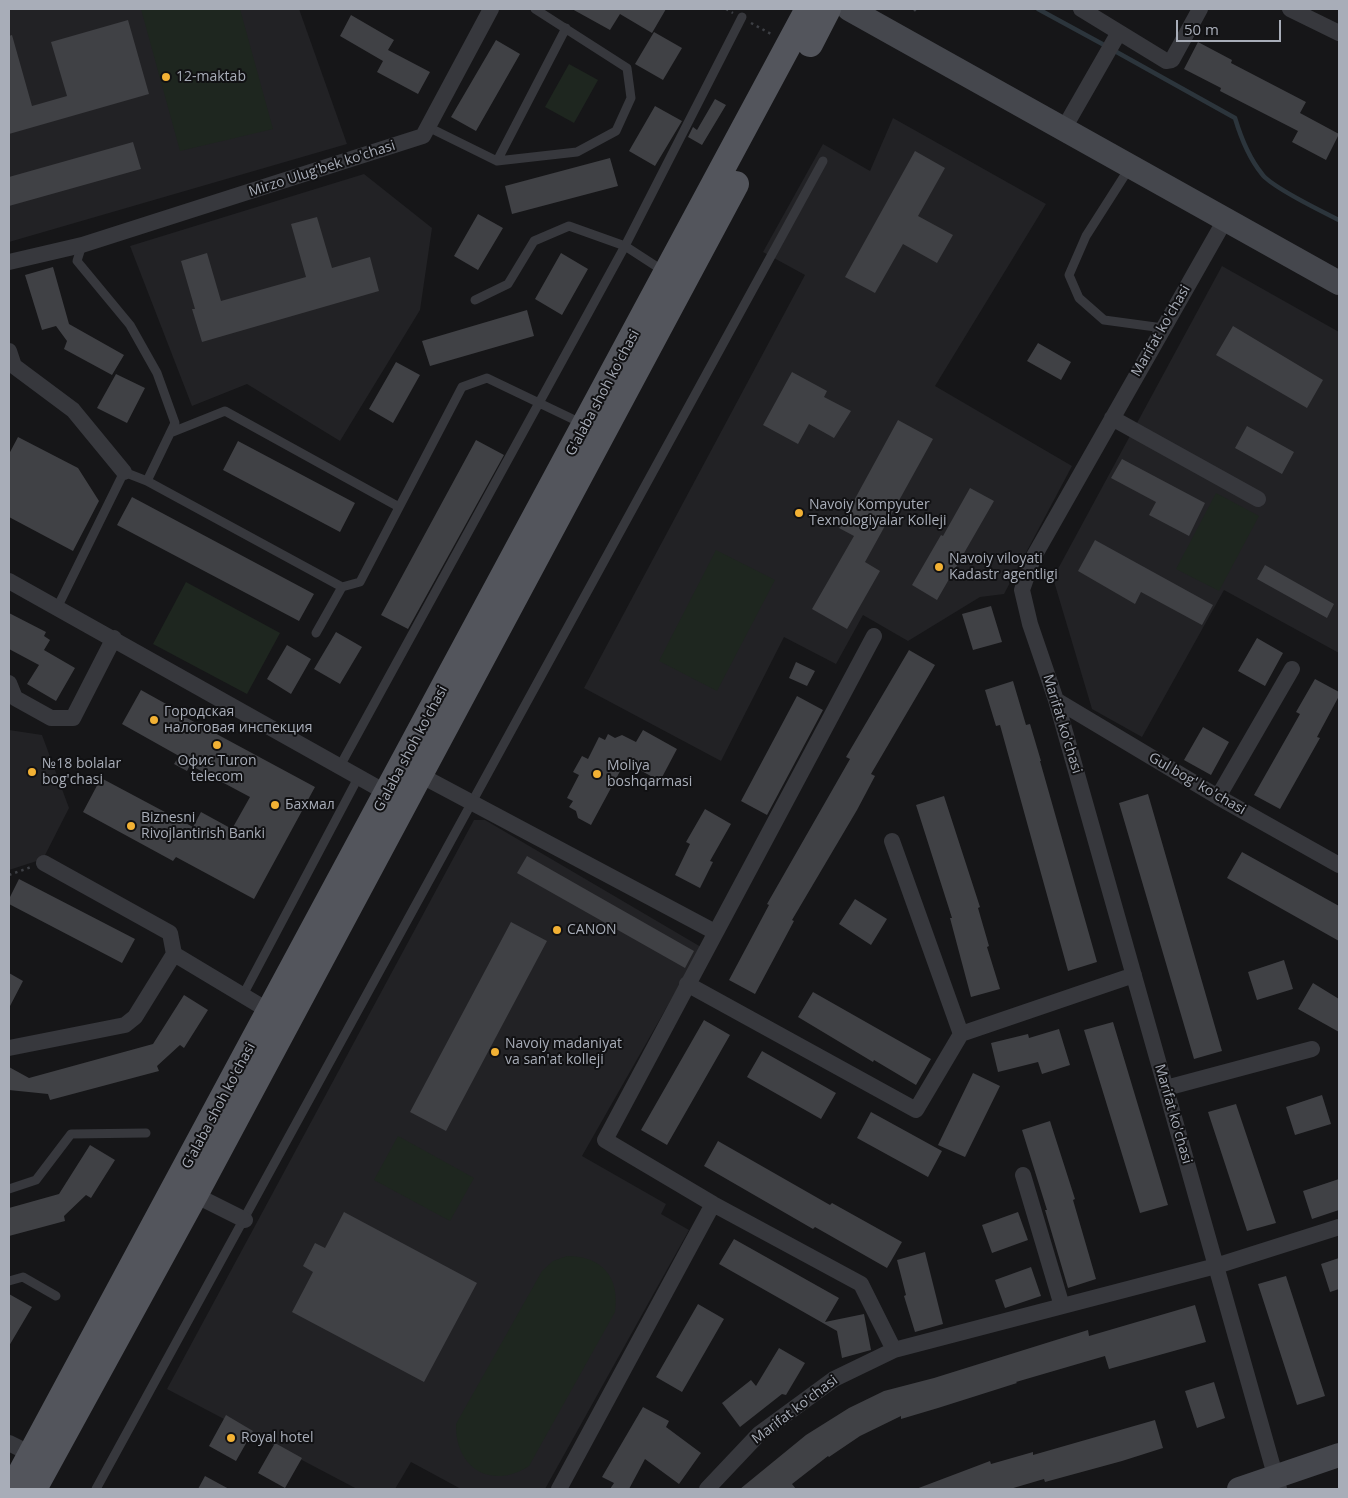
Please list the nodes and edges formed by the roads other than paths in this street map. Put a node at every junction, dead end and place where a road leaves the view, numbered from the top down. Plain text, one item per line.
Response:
1 (491, 9) edge
2 (535, 9) edge
3 (808, 9) edge
4 (828, 9) edge
5 (849, 9) edge
6 (877, 9) edge
7 (1081, 9) edge
8 (1200, 9) edge
9 (1290, 9) edge
10 (742, 17) dead end
11 (566, 28) junction
12 (1339, 33) edge
13 (1118, 34) junction
14 (1067, 124) junction
15 (428, 127) junction
16 (497, 161) junction
17 (823, 161) dead end
18 (1130, 167) junction
19 (1225, 220) junction
20 (82, 245) junction
21 (625, 246) junction
22 (9, 262) edge
23 (1339, 265) edge
24 (667, 273) junction
25 (1339, 283) edge
26 (475, 300) dead end
27 (1163, 328) junction
28 (9, 351) edge
29 (539, 402) junction
30 (1112, 418) junction
31 (586, 425) junction
32 (170, 433) junction
33 (124, 472) junction
34 (147, 481) junction
35 (1258, 499) dead end
36 (399, 508) junction
37 (9, 581) edge
38 (342, 586) junction
39 (57, 608) junction
40 (316, 633) dead end
41 (874, 636) dead end
42 (114, 638) junction
43 (1292, 669) dead end
44 (9, 683) edge
45 (1056, 700) junction
46 (340, 766) junction
47 (420, 775) junction
48 (360, 776) junction
49 (387, 792) junction
50 (1218, 797) junction
51 (472, 802) junction
52 (892, 841) dead end
53 (44, 863) road end
54 (1339, 865) edge
55 (715, 932) junction
56 (174, 954) junction
57 (1134, 975) junction
58 (687, 984) junction
59 (243, 995) junction
60 (269, 1012) junction
61 (961, 1034) junction
62 (9, 1048) edge
63 (1312, 1049) dead end
64 (1166, 1088) junction
65 (146, 1133) dead end
66 (1023, 1175) dead end
67 (9, 1189) edge
68 (196, 1195) junction
69 (713, 1204) junction
70 (245, 1220) junction
71 (1339, 1227) edge
72 (1216, 1266) junction
73 (9, 1281) edge
74 (56, 1296) dead end
75 (1062, 1306) junction
76 (894, 1350) junction
77 (20, 1449) edge
78 (1339, 1455) edge
79 (1339, 1470) edge
80 (1277, 1486) edge
81 (12, 1489) edge
82 (34, 1489) edge
83 (96, 1489) edge
84 (559, 1489) edge
85 (707, 1489) edge
86 (1238, 1489) edge

1 - 15 street, Mirzo Ulug'bek ko'chasi
2 - 11 lane
3 - 24 main road, G'alaba shoh ko'chasi
4 - 47 main road, G'alaba shoh ko'chasi
5 - 14 main road
6 - 14 main road
7 - 13 street
8 - 13 street
9 - 12 street
10 - 21 lane
11 - 16 lane
11 - 16 lane
13 - 14 street
14 - 18 main road
14 - 23 main road
15 - 16 lane
15 - 20 street, Mirzo Ulug'bek ko'chasi
17 - 51 lane
18 - 19 main road
18 - 27 lane
19 - 25 main road
19 - 27 street, Marifat ko'chasi
20 - 22 street, Mirzo Ulug'bek ko'chasi
20 - 32 lane
21 - 24 lane
21 - 26 lane
21 - 29 lane
24 - 31 main road, G'alaba shoh ko'chasi
27 - 30 street, Marifat ko'chasi
28 - 33 street
29 - 31 lane
29 - 36 lane
29 - 46 lane
30 - 35 street
30 - 45 street, Marifat ko'chasi
31 - 49 main road, G'alaba shoh ko'chasi
32 - 34 lane
32 - 36 lane
33 - 34 lane
33 - 39 lane
34 - 38 lane
36 - 38 lane
37 - 39 street
38 - 40 lane
39 - 42 street
41 - 55 street
42 - 44 street
42 - 46 street
43 - 50 street
45 - 50 street, Gul bog' ko'chasi
45 - 57 street, Marifat ko'chasi
46 - 48 street
47 - 51 street
47 - 68 main road, G'alaba shoh ko'chasi
48 - 49 street
48 - 59 lane
49 - 60 main road, G'alaba shoh ko'chasi
50 - 54 street, Gul bog' ko'chasi
51 - 55 street
51 - 70 lane
52 - 61 street
53 - 56 street
55 - 58 street
56 - 59 street
56 - 62 street
57 - 61 street
57 - 64 street, Marifat ko'chasi
58 - 61 street
58 - 69 street
59 - 60 street
60 - 77 main road, G'alaba shoh ko'chasi
63 - 64 street
64 - 72 street, Marifat ko'chasi
65 - 67 lane
66 - 75 street
68 - 70 street
68 - 82 main road, G'alaba shoh ko'chasi
69 - 76 street
69 - 84 street
70 - 83 lane
71 - 72 street, Marifat ko'chasi
72 - 75 street, Marifat ko'chasi
72 - 80 street, Marifat ko'chasi
73 - 74 lane
75 - 76 street, Marifat ko'chasi
76 - 85 street, Marifat ko'chasi
77 - 81 main road, G'alaba shoh ko'chasi
78 - 80 main road
79 - 80 main road
80 - 86 main road

